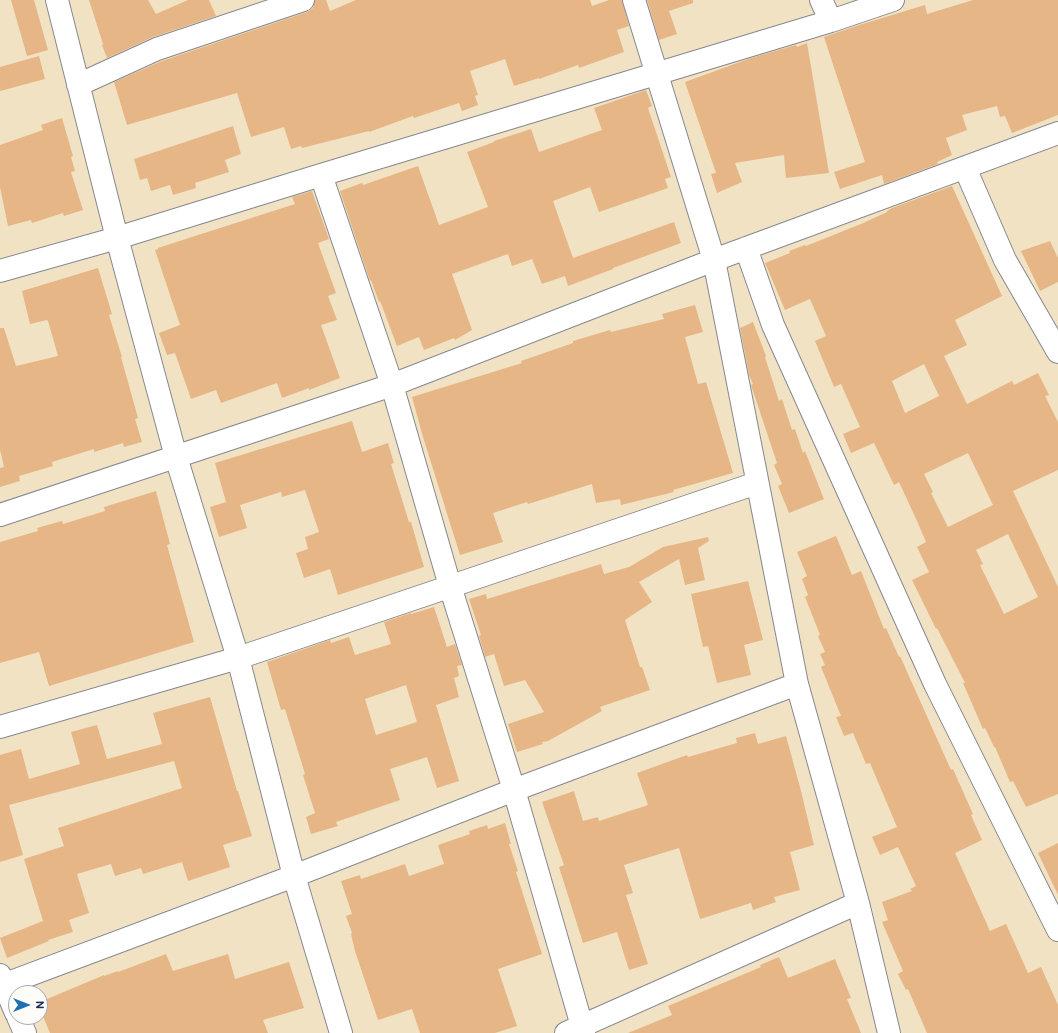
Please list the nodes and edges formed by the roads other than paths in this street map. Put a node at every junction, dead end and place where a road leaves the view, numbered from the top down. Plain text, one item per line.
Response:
1 (57, 0) edge
2 (303, 0) edge
3 (634, 0) edge
4 (821, 0) edge
5 (893, 0) edge
6 (831, 21) junction
7 (656, 74) junction
8 (78, 85) junction
9 (1058, 133) edge
10 (965, 168) junction
11 (321, 175) junction
12 (117, 238) junction
13 (746, 248) junction
14 (714, 260) junction
15 (0, 271) edge
16 (1058, 352) edge
17 (392, 385) junction
18 (176, 457) junction
19 (757, 483) junction
20 (0, 515) edge
21 (450, 586) junction
22 (238, 658) junction
23 (797, 684) junction
24 (0, 727) edge
25 (514, 790) junction
26 (294, 876) junction
27 (858, 903) junction
28 (1058, 930) edge
29 (1, 982) edge
30 (8, 996) edge
31 (577, 1031) edge
32 (341, 1033) edge
33 (889, 1033) edge

1 - 8 street
2 - 8 street
3 - 7 street
4 - 6 street
5 - 6 street
6 - 7 street
7 - 11 street
7 - 14 street
8 - 12 street
9 - 10 street
10 - 13 street
10 - 16 street
11 - 12 street
11 - 17 street
12 - 15 street
12 - 18 street
13 - 14 street
13 - 28 street
14 - 17 street
14 - 19 street
17 - 18 street
17 - 21 street
18 - 20 street
18 - 22 street
19 - 21 street
19 - 23 street
21 - 22 street
21 - 25 street
22 - 24 street
22 - 26 street
23 - 25 street
23 - 27 street
25 - 26 street
25 - 31 street
26 - 29 street
26 - 32 street
27 - 31 street
27 - 33 street
29 - 30 street

